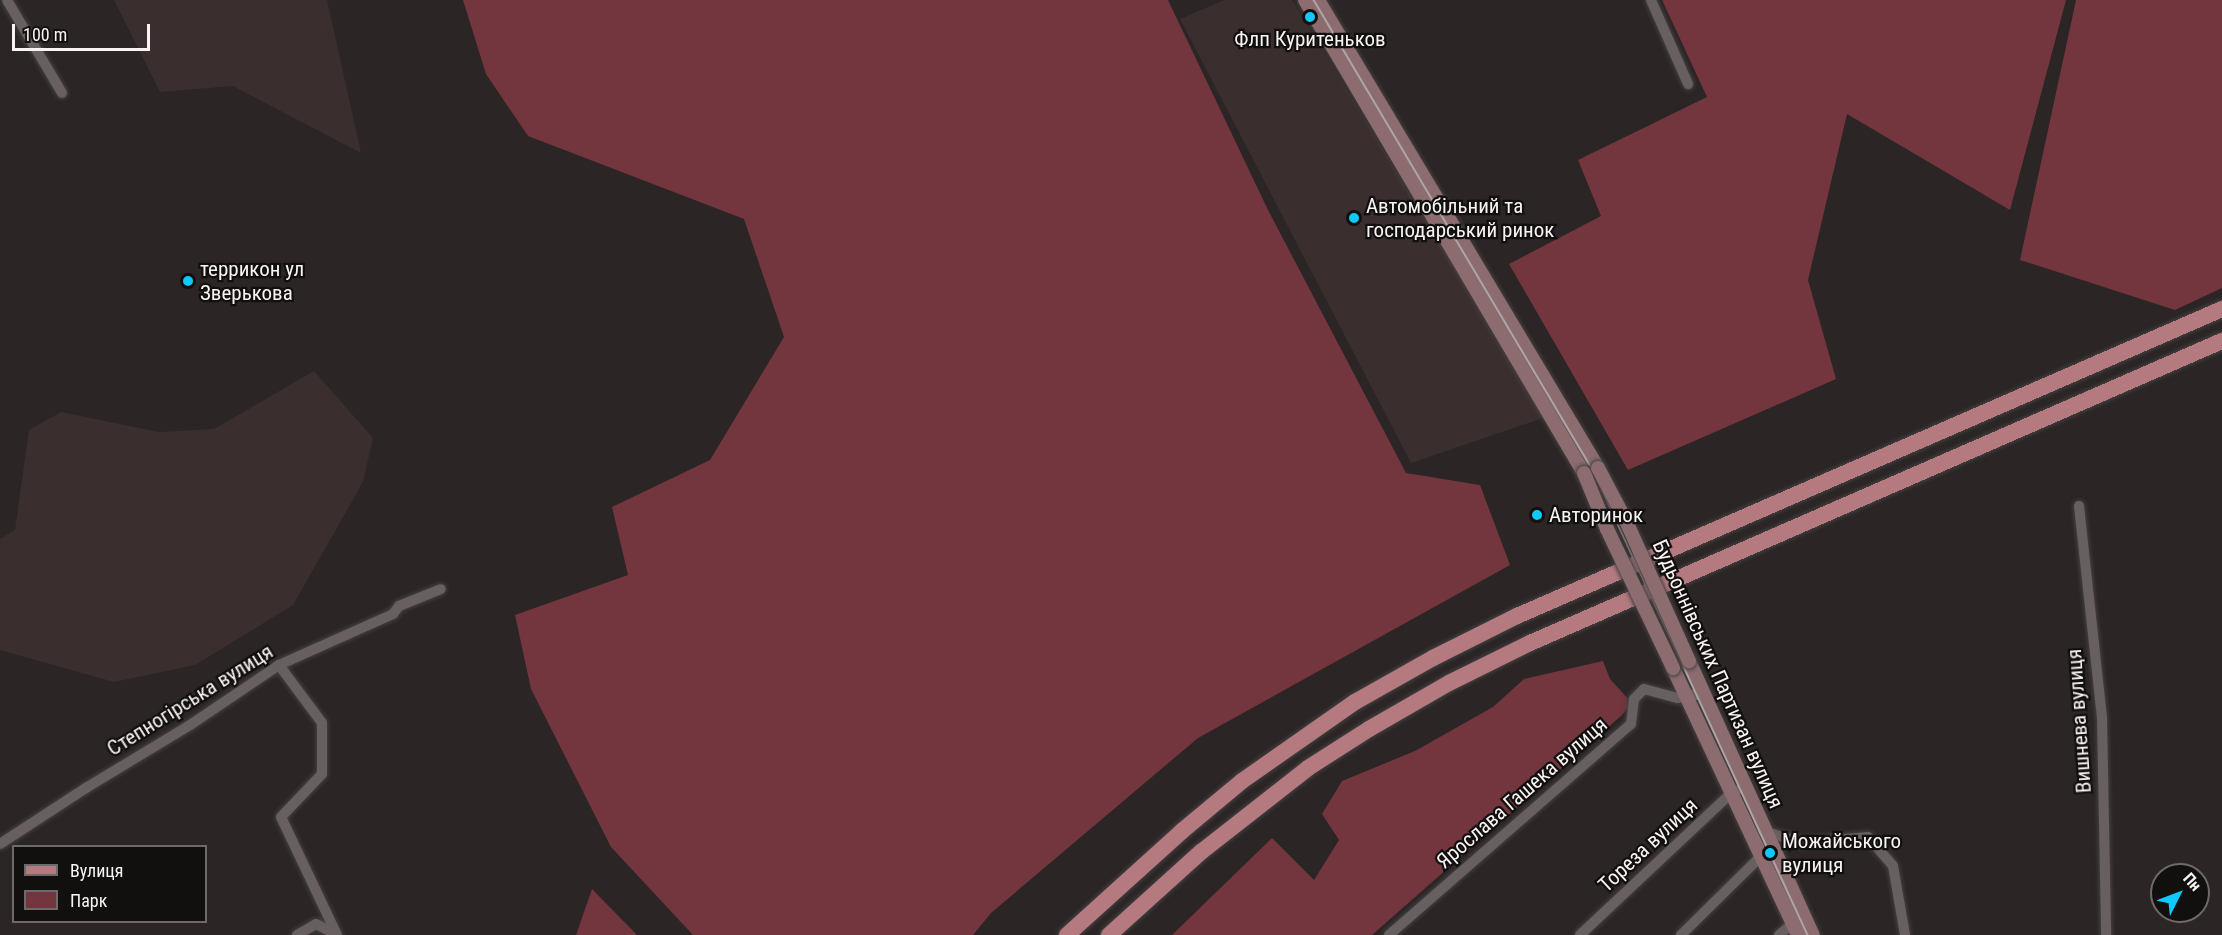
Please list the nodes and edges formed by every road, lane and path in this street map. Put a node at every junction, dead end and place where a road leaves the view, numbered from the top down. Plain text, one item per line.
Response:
1 (7, 0) edge
2 (1305, 0) edge
3 (1318, 0) edge
4 (1652, 0) edge
5 (1688, 84) dead end
6 (62, 93) dead end
7 (2222, 309) edge
8 (2222, 341) edge
9 (1591, 470) junction
10 (1831, 480) junction
11 (1844, 506) junction
12 (2079, 506) dead end
13 (441, 589) dead end
14 (279, 665) junction
15 (1686, 694) junction
16 (1704, 696) junction
17 (1745, 787) junction
18 (1731, 793) junction
19 (1758, 833) junction
20 (0, 844) edge
21 (1768, 854) junction
22 (1798, 919) junction
23 (337, 934) edge
24 (297, 935) edge
25 (1067, 935) edge
26 (1109, 935) edge
27 (1389, 935) edge
28 (1580, 935) edge
29 (1681, 935) edge
30 (1779, 935) edge
31 (1798, 935) edge
32 (1813, 935) edge
33 (1905, 935) edge
34 (2106, 935) edge

1 - 6 street
2 - 9 main road, Будьоннівських Партизан вулиця
3 - 9 main road, Будьоннівських Партизан вулиця
4 - 5 street
7 - 10 main road
8 - 11 main road
9 - 15 main road, Будьоннівських Партизан вулиця, bridge
9 - 16 main road, Будьоннівських Партизан вулиця, bridge
10 - 11 main road
10 - 25 main road
11 - 26 main road
12 - 34 street, Вишнева вулиця
13 - 14 street, Степногірська вулиця
14 - 20 street, Степногірська вулиця
14 - 23 street
15 - 16 street, Ярослава Гашека вулиця
15 - 18 main road, Будьоннівських Партизан вулиця
15 - 27 street, Ярослава Гашека вулиця
16 - 17 main road, Будьоннівських Партизан вулиця
17 - 18 street, Тореза вулиця
17 - 19 main road, Будьоннівських Партизан вулиця
18 - 19 main road, Будьоннівських Партизан вулиця
18 - 28 street, Тореза вулиця
19 - 21 main road, Будьоннівських Партизан вулиця
19 - 33 street
21 - 22 main road, Будьоннівських Партизан вулиця
21 - 29 street
22 - 30 street
22 - 31 main road, Будьоннівських Партизан вулиця
22 - 32 main road, Будьоннівських Партизан вулиця
23 - 24 street

